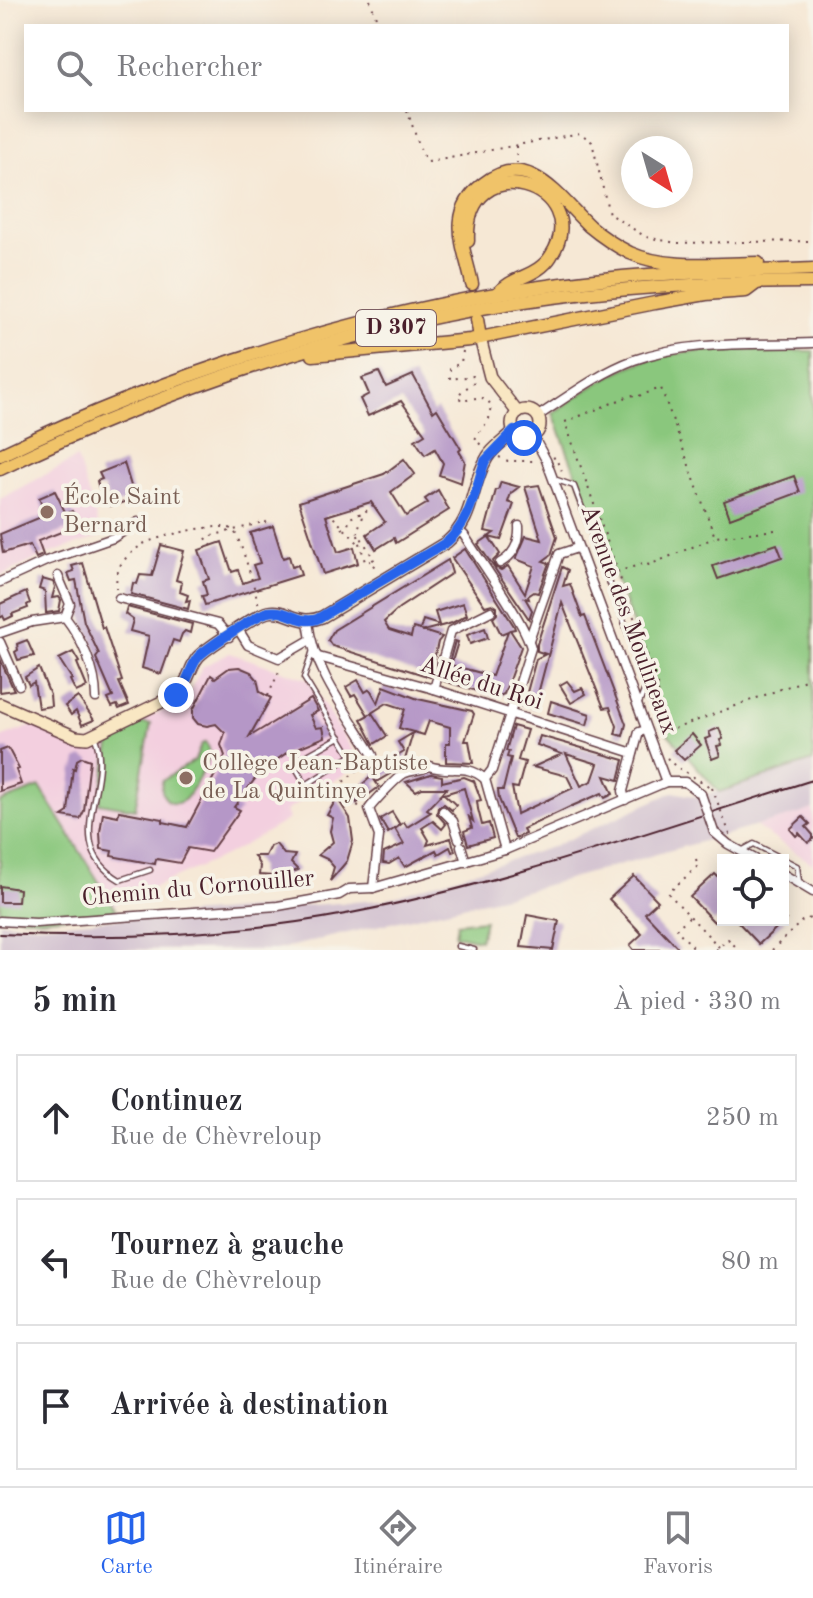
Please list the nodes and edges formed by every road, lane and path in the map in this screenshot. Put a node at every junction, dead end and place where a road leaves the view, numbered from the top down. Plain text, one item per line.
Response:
1 (370, 0) edge
2 (378, 24) edge
3 (408, 112) edge
4 (516, 146) junction
5 (517, 172) junction
6 (813, 241) edge
7 (469, 267) junction
8 (813, 269) edge
9 (759, 282) junction
10 (813, 282) edge
11 (472, 284) dead end
12 (497, 294) junction
13 (477, 319) dead end
14 (475, 339) junction
15 (813, 343) edge
16 (274, 361) junction
17 (518, 413) junction
18 (538, 416) junction
19 (514, 431) junction
20 (533, 436) junction
21 (490, 453) junction
22 (0, 455) edge
23 (546, 460) junction
24 (0, 469) edge
25 (553, 479) junction
26 (373, 505) dead end
27 (365, 512) junction
28 (326, 516) dead end
29 (138, 522) dead end
30 (519, 526) dead end
31 (270, 527) dead end
32 (342, 529) junction
33 (775, 530) dead end
34 (234, 531) junction
35 (357, 531) junction
36 (459, 531) junction
37 (715, 537) junction
38 (359, 544) junction
39 (212, 546) dead end
40 (577, 548) junction
41 (371, 561) junction
42 (494, 567) junction
43 (375, 568) dead end
44 (617, 572) junction
45 (58, 576) dead end
46 (0, 582) edge
47 (119, 598) joint
48 (498, 606) junction
49 (261, 615) junction
50 (65, 617) junction
51 (308, 622) junction
52 (0, 633) edge
53 (233, 633) junction
54 (310, 640) junction
55 (529, 640) junction
56 (0, 642) edge
57 (314, 653) junction
58 (279, 658) junction
59 (813, 677) edge
60 (19, 685) dead end
61 (434, 689) junction
62 (268, 696) dead end
63 (96, 698) dead end
64 (0, 704) edge
65 (638, 708) junction
66 (509, 714) junction
67 (646, 730) junction
68 (670, 731) junction
69 (94, 735) junction
70 (340, 737) junction
71 (633, 753) junction
72 (370, 756) joint
73 (666, 757) dead end
74 (485, 779) junction
75 (666, 782) junction
76 (625, 800) junction
77 (369, 809) junction
78 (443, 811) dead end
79 (731, 837) dead end
80 (505, 850) junction
81 (742, 852) junction
82 (746, 854) edge
83 (696, 859) dead end
84 (466, 862) junction
85 (150, 870) dead end
86 (789, 877) edge
87 (799, 883) junction
88 (373, 888) junction
89 (813, 892) edge
90 (690, 916) junction
91 (813, 917) edge
92 (0, 921) edge
93 (458, 946) dead end
94 (718, 948) edge
95 (474, 950) edge
96 (696, 950) edge
97 (739, 950) edge
98 (772, 950) edge

1 - 2 path
3 - 4 path
4 - 5 path
4 - 6 path
5 - 7 main road
5 - 8 main road
7 - 11 main road
7 - 12 main road, D 307
8 - 12 main road, D 307
9 - 10 main road, D 307
9 - 14 main road, D 307
9 - 16 main road, D 307
12 - 22 main road, D 307
13 - 14 main road
14 - 16 main road
14 - 17 street
14 - 21 path
15 - 18 street
16 - 24 main road, D 307
17 - 18 street
17 - 19 street
18 - 20 street
19 - 20 street
19 - 21 street
20 - 23 street, Avenue des Moulineaux
21 - 23 path
21 - 36 street
23 - 25 street, Avenue des Moulineaux
25 - 40 street, Avenue des Moulineaux
25 - 65 lane
26 - 27 path
27 - 32 path
27 - 35 path
28 - 32 path
29 - 46 street
30 - 42 street
31 - 34 path
32 - 38 path
33 - 37 path
34 - 39 path
34 - 47 path
34 - 49 path
35 - 38 path
35 - 41 path
36 - 42 street
36 - 51 street
37 - 44 path
37 - 44 path
38 - 41 path
40 - 55 street
40 - 65 street, Avenue des Moulineaux
41 - 43 path
42 - 48 street
44 - 68 path
45 - 50 street
47 - 53 street
48 - 55 street
48 - 61 street
49 - 51 street
49 - 53 street
50 - 52 street
50 - 63 street
51 - 54 street
53 - 58 street
53 - 69 street
54 - 57 street
54 - 58 street
55 - 66 street
56 - 60 street
57 - 61 street, Allée du Roi
57 - 70 lane
57 - 72 street
58 - 62 path
59 - 68 path
61 - 66 street, Allée du Roi
64 - 69 street
65 - 67 street, Avenue des Moulineaux
66 - 71 street, Allée du Roi
66 - 74 street
67 - 68 path
67 - 71 street
67 - 75 street, Avenue des Moulineaux
69 - 85 lane
70 - 70 lane
71 - 76 street
72 - 77 path
73 - 79 path, bridge
74 - 77 street
74 - 80 street
75 - 76 street, Chemin du Cornouiller
75 - 81 street, bridge
76 - 80 street, Chemin du Cornouiller
77 - 88 street
78 - 84 street
80 - 84 street, Chemin du Cornouiller
81 - 82 street
81 - 87 lane
83 - 90 path
84 - 88 street, Chemin du Cornouiller
86 - 87 street
87 - 89 street
88 - 92 street, Chemin du Cornouiller
90 - 94 path
90 - 96 path
91 - 98 path
93 - 95 lane
94 - 97 path

